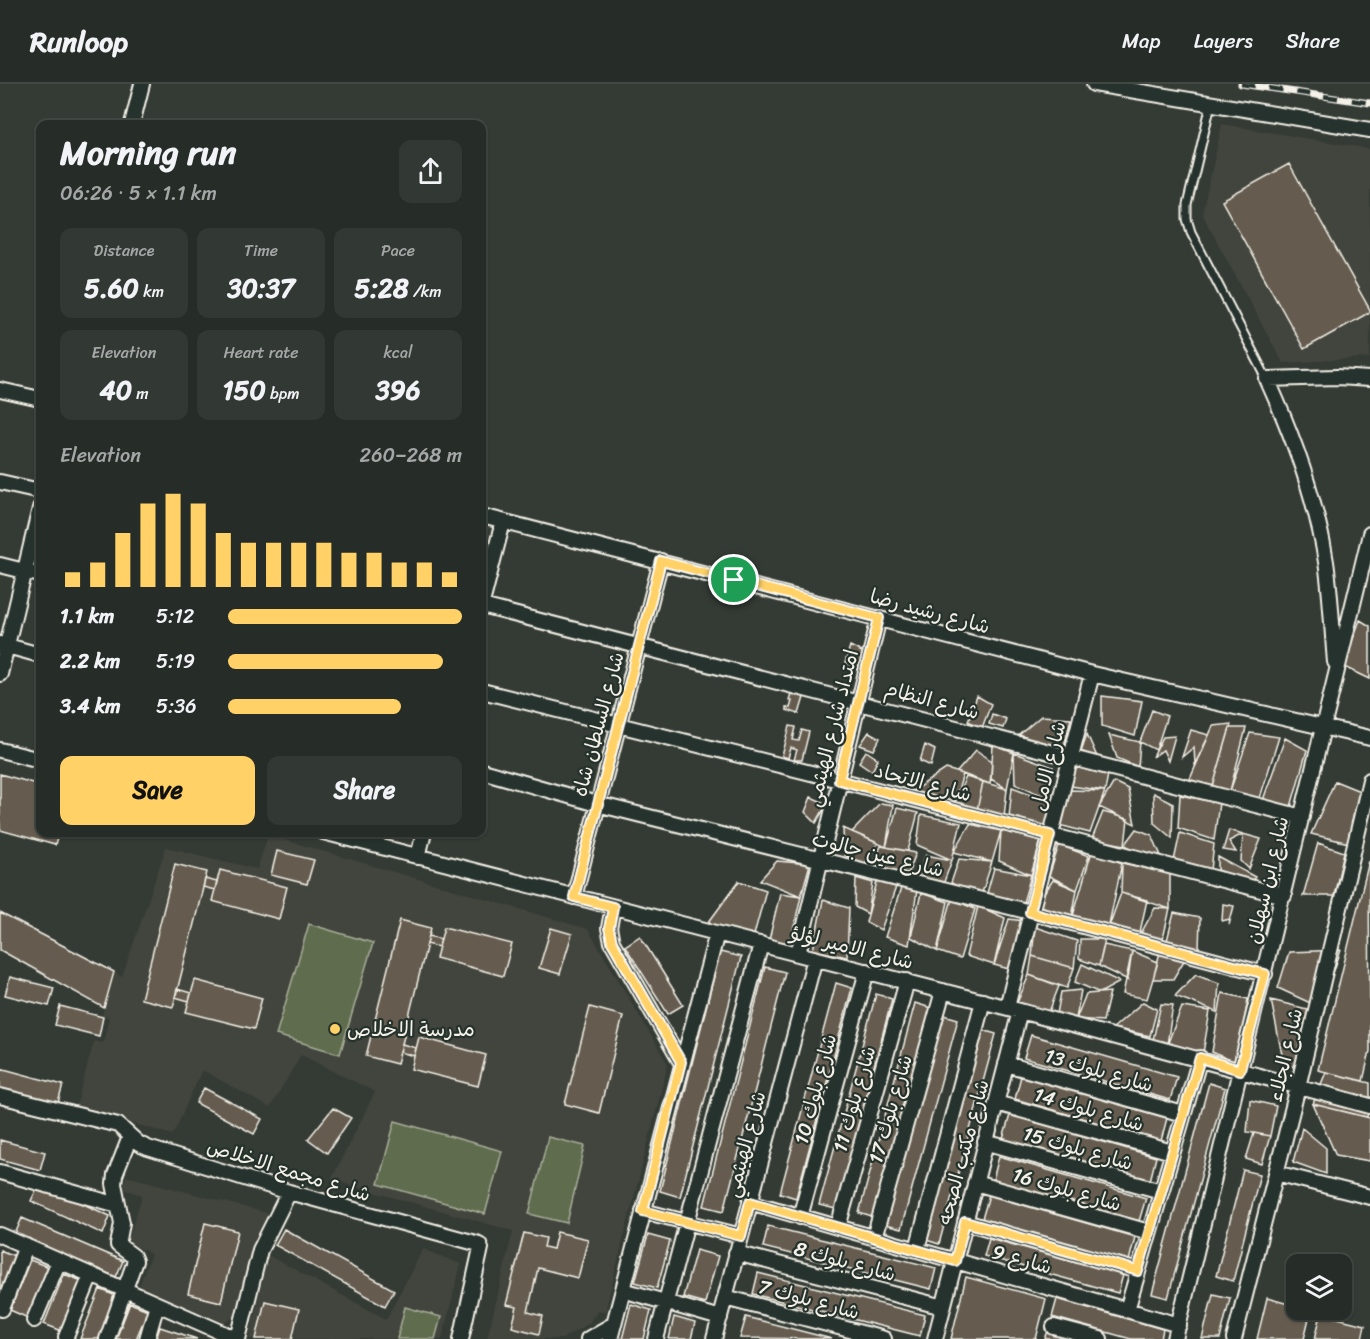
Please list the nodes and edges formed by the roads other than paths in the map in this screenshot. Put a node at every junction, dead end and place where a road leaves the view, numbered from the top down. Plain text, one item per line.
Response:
1 (142, 84) edge
2 (1094, 84) edge
3 (1211, 104) junction
4 (133, 120) edge
5 (1370, 130) edge
6 (1268, 379) junction
7 (1370, 379) edge
8 (0, 390) edge
9 (36, 398) edge
10 (0, 482) edge
11 (36, 490) edge
12 (486, 517) edge
13 (503, 522) junction
14 (36, 525) edge
15 (1370, 534) edge
16 (661, 561) junction
17 (0, 565) edge
18 (25, 571) junction
19 (36, 574) edge
20 (486, 588) edge
21 (486, 605) edge
22 (879, 618) junction
23 (3, 645) edge
24 (639, 645) junction
25 (36, 654) edge
26 (1336, 673) junction
27 (0, 674) edge
28 (1092, 674) junction
29 (486, 692) edge
30 (858, 701) junction
31 (618, 724) junction
32 (1324, 726) junction
33 (1370, 738) edge
34 (0, 750) edge
35 (1070, 757) junction
36 (36, 759) edge
37 (486, 772) edge
38 (839, 780) junction
39 (1370, 780) edge
40 (597, 804) junction
41 (1302, 817) junction
42 (1050, 835) junction
43 (342, 837) edge
44 (423, 837) edge
45 (418, 857) junction
46 (820, 859) junction
47 (1284, 896) junction
48 (574, 897) junction
49 (613, 907) junction
50 (1030, 912) junction
51 (717, 933) junction
52 (761, 944) junction
53 (798, 954) junction
54 (815, 958) junction
55 (867, 971) junction
56 (1265, 974) junction
57 (907, 981) junction
58 (943, 991) junction
59 (982, 1001) junction
60 (1014, 1009) junction
61 (1200, 1058) junction
62 (681, 1062) junction
63 (1006, 1064) junction
64 (1240, 1070) junction
65 (1298, 1087) junction
66 (0, 1096) edge
67 (996, 1103) junction
68 (1370, 1106) edge
69 (1183, 1114) junction
70 (130, 1137) junction
71 (986, 1142) junction
72 (1172, 1152) junction
73 (0, 1172) edge
74 (1276, 1173) junction
75 (975, 1183) junction
76 (1161, 1191) junction
77 (290, 1192) junction
78 (1370, 1197) edge
79 (750, 1202) junction
80 (118, 1205) junction
81 (643, 1211) junction
82 (800, 1217) junction
83 (687, 1222) junction
84 (965, 1222) junction
85 (838, 1227) junction
86 (1149, 1232) junction
87 (741, 1236) junction
88 (1, 1238) edge
89 (874, 1238) junction
90 (26, 1246) junction
91 (917, 1248) junction
92 (736, 1253) junction
93 (59, 1261) junction
94 (955, 1261) junction
95 (1138, 1271) junction
96 (91, 1275) junction
97 (125, 1290) junction
98 (623, 1290) junction
99 (725, 1297) junction
100 (666, 1302) junction
101 (157, 1304) junction
102 (943, 1307) junction
103 (2, 1309) dead end
104 (1127, 1310) junction
105 (720, 1318) junction
106 (34, 1320) dead end
107 (614, 1324) junction
108 (1179, 1325) junction
109 (1054, 1327) dead end
110 (66, 1337) dead end
111 (107, 1339) edge
112 (147, 1339) edge
113 (238, 1339) edge
114 (461, 1339) edge
115 (588, 1339) edge
116 (610, 1339) edge
117 (656, 1339) edge
118 (714, 1339) edge
119 (884, 1339) edge
120 (935, 1339) edge
121 (1100, 1339) edge
122 (1175, 1339) edge
123 (1234, 1339) edge

1 - 4 street
2 - 3 street
3 - 5 street
3 - 6 lane
6 - 7 street
6 - 26 street
8 - 9 street
10 - 11 street
12 - 13 street, شارع رشيد رضا
13 - 16 street, شارع رشيد رضا
13 - 20 street
14 - 18 street
15 - 26 street, شارع ابن سهلان
16 - 22 street, شارع رشيد رضا
16 - 24 street, شارع السلطان شاه
17 - 18 street
18 - 19 street
18 - 23 street
21 - 24 street, شارع النظام
22 - 28 street, شارع رشيد رضا
22 - 30 street, امتداد شارع الهيثمي
23 - 25 street
23 - 27 street
24 - 30 street, شارع النظام
24 - 31 street, شارع السلطان شاه
26 - 32 street, شارع ابن سهلان
28 - 32 street, شارع رشيد رضا
28 - 35 street, شارع الامل
29 - 31 street, شارع الاتحاد
30 - 35 street, شارع النظام
30 - 38 street, امتداد شارع الهيثمي
31 - 38 street, شارع الاتحاد
31 - 40 street, شارع السلطان شاه
32 - 33 street, شارع رشيد رضا
32 - 41 street, شارع ابن سهلان
34 - 36 street
35 - 41 street, شارع النظام
35 - 42 street, شارع الامل
37 - 40 street, شارع عين جالوت
38 - 42 street, شارع الاتحاد
38 - 46 street, امتداد شارع الهيثمي
39 - 65 street, شارع الجلاء
40 - 46 street, شارع عين جالوت
40 - 48 street, شارع السلطان شاه
41 - 47 street, شارع ابن سهلان
42 - 47 street, شارع الاتحاد
42 - 50 street, شارع الامل
43 - 45 street, شارع الامير لؤلؤ
44 - 45 street
45 - 48 street, شارع الامير لؤلؤ
46 - 50 street, شارع عين جالوت
46 - 53 street, امتداد شارع الهيثمي
47 - 56 street, شارع ابن سهلان
48 - 49 street, شارع الامير لؤلؤ
49 - 51 street, شارع الامير لؤلؤ
49 - 62 street
50 - 56 street, شارع عين جالوت
50 - 60 street, شارع الامل
51 - 52 street, شارع الامير لؤلؤ
51 - 62 street
52 - 53 street, شارع الامير لؤلؤ
52 - 83 street
53 - 54 street, شارع الامير لؤلؤ
54 - 55 street, شارع الامير لؤلؤ
54 - 79 street, شارع الهيثمي
55 - 57 street, شارع الامير لؤلؤ
55 - 82 street, شارع بلوك 10
56 - 64 street, شارع ابن سهلان
57 - 58 street, شارع الامير لؤلؤ
57 - 85 street, شارع بلوك 11
58 - 59 street, شارع الامير لؤلؤ
58 - 89 street, شارع بلوك 17
59 - 60 street, شارع الامير لؤلؤ
59 - 91 street
60 - 61 street, شارع الامير لؤلؤ
60 - 63 street, شارع مكتب الصحه
61 - 64 street, شارع الامير لؤلؤ
61 - 69 street
62 - 81 street
63 - 67 street, شارع مكتب الصحه
63 - 69 street, شارع بلوك 13
64 - 65 street, شارع الامير لؤلؤ
64 - 108 street, شارع ابن سهلان
65 - 68 street, شارع الامير لؤلؤ
65 - 74 street, شارع الجلاء
66 - 70 street, شارع مجمع الاخلاص
67 - 71 street, شارع مكتب الصحه
67 - 72 street, شارع بلوك 14
69 - 72 street
70 - 77 street, شارع مجمع الاخلاص
70 - 80 street
71 - 75 street, شارع مكتب الصحه
71 - 76 street, شارع بلوك 15
72 - 76 street
73 - 80 street
74 - 78 street
74 - 123 street, شارع الجلاء
75 - 84 street, شارع مكتب الصحه
75 - 86 street, شارع بلوك 16
76 - 86 street
77 - 113 street
77 - 114 street, شارع مجمع الاخلاص
79 - 82 street, شارع 9
79 - 87 street, شارع الهيثمي
80 - 97 street
81 - 83 street
81 - 98 street
82 - 85 street, شارع 9
83 - 87 street
83 - 100 street
84 - 94 street, شارع مكتب الصحه
84 - 95 street
85 - 89 street, شارع 9
86 - 95 street
87 - 92 street, شارع الهيثمي
88 - 90 street
89 - 91 street, شارع 9
90 - 93 street
90 - 103 street
91 - 94 street, شارع 9
92 - 99 street, شارع الهيثمي
92 - 102 street, شارع بلوك 8
93 - 96 street
93 - 106 street
94 - 102 street, شارع مكتب الصحه
94 - 104 street, شارع 9
95 - 104 street
96 - 97 street
96 - 110 street
97 - 101 street
97 - 111 street
98 - 100 street
98 - 107 street
99 - 105 street, شارع الهيثمي
99 - 119 street, شارع بلوك 7
100 - 105 street
100 - 117 street
101 - 112 street
101 - 113 street
102 - 120 street, شارع مكتب الصحه
104 - 108 street, شارع 9
105 - 118 street, شارع الهيثمي
107 - 115 street
107 - 116 street
108 - 122 street, شارع ابن سهلان
109 - 121 street

